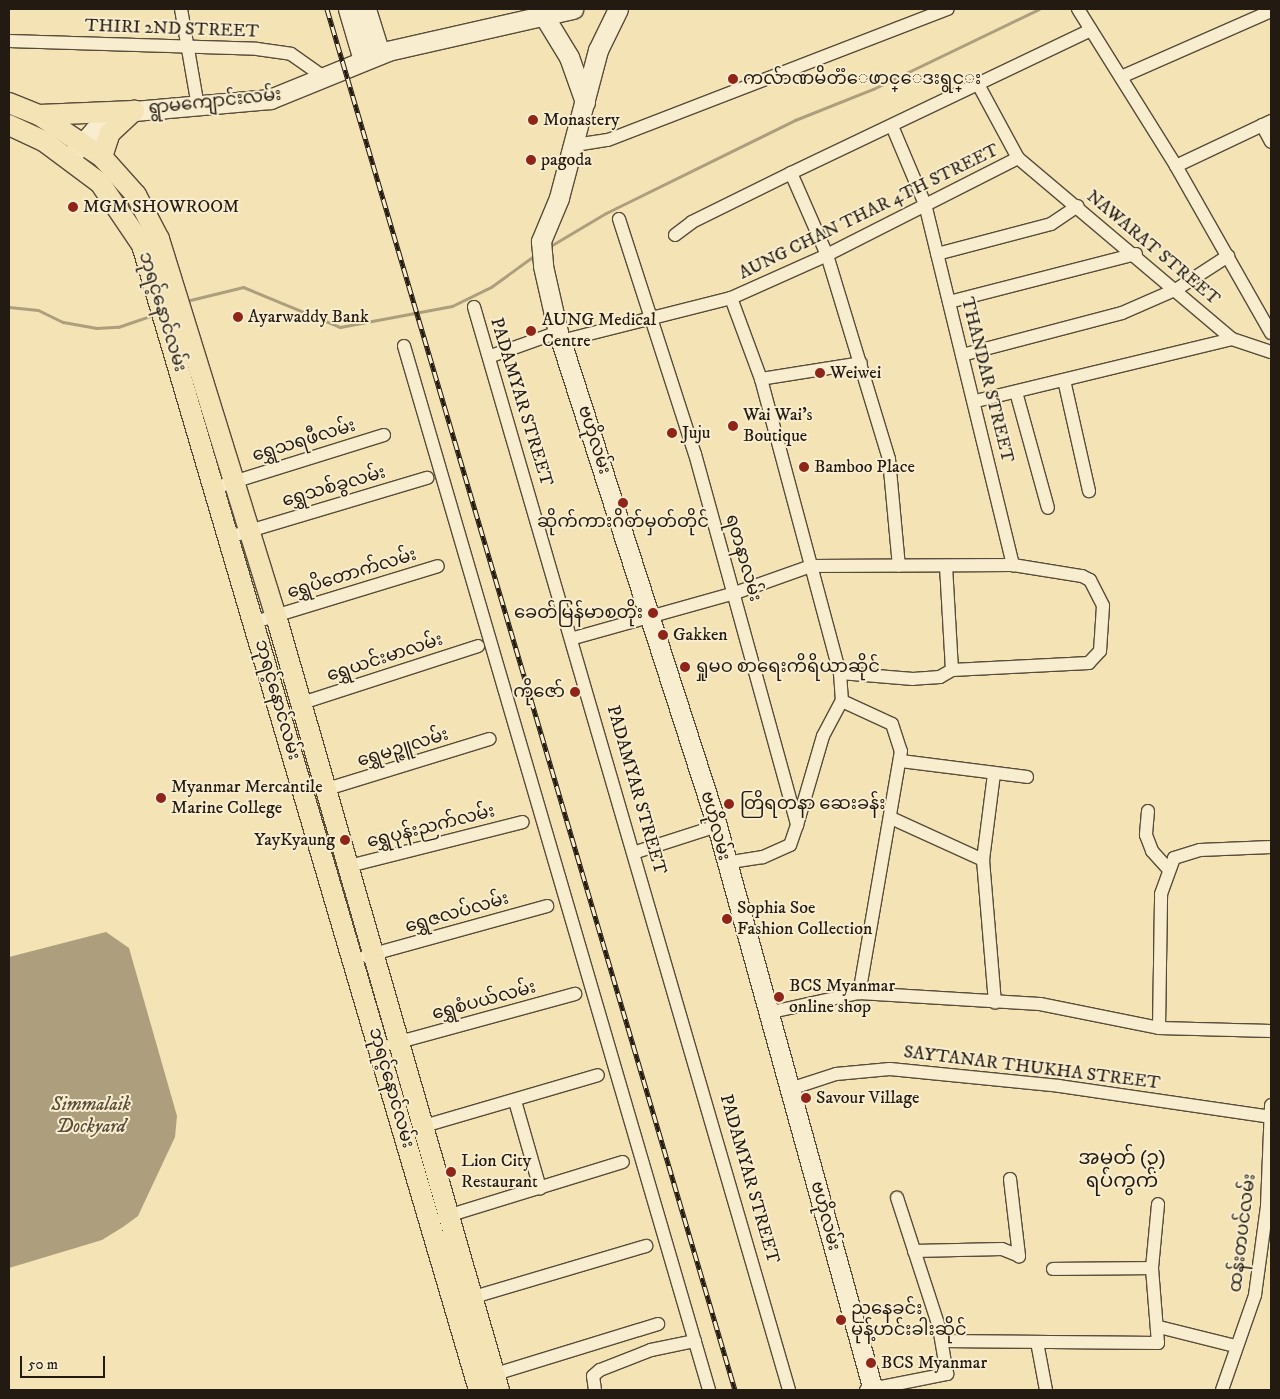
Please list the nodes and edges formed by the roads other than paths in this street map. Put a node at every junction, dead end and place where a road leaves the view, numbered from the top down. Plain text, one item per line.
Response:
1 (181, 9) edge
2 (348, 9) edge
3 (366, 9) edge
4 (573, 9) edge
5 (618, 9) edge
6 (948, 9) edge
7 (1078, 9) edge
8 (1271, 12) edge
9 (544, 16) junction
10 (1091, 30) junction
11 (9, 41) edge
12 (188, 48) junction
13 (371, 57) junction
14 (1121, 77) junction
15 (326, 78) junction
16 (979, 86) junction
17 (9, 103) edge
18 (586, 104) junction
19 (198, 106) junction
20 (134, 110) junction
21 (39, 114) junction
22 (1267, 123) edge
23 (9, 125) edge
24 (892, 126) junction
25 (83, 141) junction
26 (1271, 142) edge
27 (575, 145) junction
28 (70, 157) junction
29 (102, 158) junction
30 (1018, 158) junction
31 (1176, 166) junction
32 (791, 173) junction
33 (925, 204) junction
34 (1078, 206) junction
35 (619, 219) dead end
36 (675, 235) dead end
37 (937, 254) junction
38 (1136, 254) junction
39 (827, 255) junction
40 (1228, 256) junction
41 (164, 282) junction
42 (1177, 289) junction
43 (731, 298) junction
44 (949, 302) junction
45 (474, 307) dead end
46 (652, 317) junction
47 (174, 318) junction
48 (1271, 333) edge
49 (559, 336) junction
50 (1232, 339) junction
51 (404, 346) dead end
52 (1271, 352) edge
53 (962, 355) junction
54 (492, 356) junction
55 (861, 363) junction
56 (761, 379) junction
57 (1064, 380) junction
58 (1016, 392) junction
59 (976, 401) junction
60 (384, 434) dead end
61 (427, 478) dead end
62 (235, 481) junction
63 (214, 488) junction
64 (1089, 491) dead end
65 (1048, 508) dead end
66 (250, 530) junction
67 (229, 537) junction
68 (1013, 565) junction
69 (438, 566) dead end
70 (810, 566) junction
71 (899, 566) junction
72 (946, 566) junction
73 (735, 593) junction
74 (276, 616) junction
75 (653, 616) junction
76 (255, 622) junction
77 (574, 638) junction
78 (478, 646) dead end
79 (952, 670) junction
80 (840, 673) junction
81 (842, 701) junction
82 (302, 703) junction
83 (490, 740) dead end
84 (901, 761) junction
85 (994, 774) junction
86 (1028, 777) dead end
87 (327, 789) junction
88 (1148, 811) dead end
89 (891, 818) junction
90 (523, 822) dead end
91 (797, 825) junction
92 (718, 826) junction
93 (1271, 848) edge
94 (636, 852) junction
95 (982, 860) junction
96 (725, 863) junction
97 (349, 866) junction
98 (1168, 869) junction
99 (361, 904) junction
100 (547, 906) dead end
101 (340, 910) junction
102 (376, 954) junction
103 (355, 959) junction
104 (859, 993) junction
105 (575, 994) dead end
106 (995, 1002) junction
107 (767, 1013) junction
108 (1159, 1028) junction
109 (1271, 1031) edge
110 (402, 1042) junction
111 (380, 1048) junction
112 (598, 1075) dead end
113 (790, 1089) junction
114 (514, 1101) junction
115 (1271, 1105) edge
116 (1271, 1116) edge
117 (424, 1126) junction
118 (623, 1162) dead end
119 (1010, 1179) dead end
120 (540, 1188) junction
121 (896, 1198) dead end
122 (1158, 1204) dead end
123 (449, 1215) junction
124 (430, 1221) junction
125 (646, 1246) dead end
126 (914, 1251) junction
127 (1152, 1268) junction
128 (1053, 1269) dead end
129 (474, 1297) junction
130 (454, 1303) junction
131 (658, 1324) dead end
132 (1159, 1328) junction
133 (695, 1341) junction
134 (942, 1341) junction
135 (1037, 1342) junction
136 (1235, 1346) junction
137 (487, 1384) edge
138 (870, 1389) edge
139 (595, 1390) edge
140 (709, 1390) edge
141 (789, 1390) edge
142 (1046, 1390) edge
143 (1222, 1390) edge

1 - 12 street
2 - 13 main road
3 - 13 main road
4 - 9 main road, ရွာမကျောင်းလမ်း
5 - 18 main road
6 - 27 street
7 - 10 street
8 - 14 street
9 - 13 main road, ရွာမကျောင်းလမ်း
9 - 18 main road
10 - 14 street
10 - 16 street
11 - 12 street, THIRI 2ND STREET
12 - 15 street, THIRI 2ND STREET
12 - 19 street
13 - 15 main road, ရွာမကျောင်းလမ်း
14 - 31 street
15 - 19 main road, ရွာမကျောင်းလမ်း
16 - 24 street
16 - 30 street
17 - 21 main road
18 - 27 main road
19 - 20 main road, ရွာမကျောင်းလမ်း
20 - 21 main road
20 - 25 main road, ရွာမကျောင်းလမ်း
20 - 29 main road
21 - 25 main road
22 - 26 street
22 - 31 street
23 - 28 main road, ဘုရင့်နောင်လမ်း
24 - 32 street
24 - 33 street, THANDAR STREET
25 - 28 main road, ရွာမကျောင်းလမ်း
25 - 29 main road
27 - 49 main road, ဗဟိုလမ်း
28 - 41 main road, ဘုရင့်နောင်လမ်း
29 - 41 main road, ဘုရင့်နောင်လမ်း
30 - 33 street, AUNG CHAN THAR 4TH STREET
30 - 34 street, NAWARAT STREET
31 - 40 street
32 - 36 street
32 - 39 street
33 - 37 street, THANDAR STREET
33 - 39 street, AUNG CHAN THAR 4TH STREET
34 - 37 street
34 - 38 street, NAWARAT STREET
35 - 46 street, ရတနာလမ်း
37 - 44 street, THANDAR STREET
38 - 42 street, NAWARAT STREET
38 - 44 street
39 - 43 street, AUNG CHAN THAR 4TH STREET
39 - 55 street
40 - 42 street
40 - 48 street
41 - 47 main road, ဘုရင့်နောင်လမ်း
42 - 50 street, NAWARAT STREET
42 - 53 street
43 - 46 street, AUNG CHAN THAR 4TH STREET
43 - 56 street
44 - 53 street, THANDAR STREET
45 - 54 street, PADAMYAR STREET
46 - 49 street, AUNG CHAN THAR 4TH STREET
46 - 73 street, ရတနာလမ်း
47 - 62 main road, ဘုရင့်နောင်လမ်း
47 - 63 main road, ဘုရင့်နောင်လမ်း
49 - 54 street, AUNG CHAN THAR 4TH STREET
49 - 75 main road, ဗဟိုလမ်း
50 - 52 street, NAWARAT STREET
50 - 57 street
51 - 133 street
53 - 59 street, THANDAR STREET
54 - 77 street, PADAMYAR STREET
55 - 56 street
55 - 71 street
56 - 70 street
57 - 58 street
57 - 64 street
58 - 59 street
58 - 65 street
59 - 68 street, THANDAR STREET
60 - 62 street, ရွှေသရဖီလမ်း
61 - 66 street, ရွှေသစ်ခွလမ်း
62 - 63 street, ရွှေသရဖီလမ်း
62 - 66 main road, ဘုရင့်နောင်လမ်း
63 - 67 main road, ဘုရင့်နောင်လမ်း
66 - 67 street, ရွှေသစ်ခွလမ်း
66 - 74 main road, ဘုရင့်နောင်လမ်း
67 - 76 main road, ဘုရင့်နောင်လမ်း
68 - 72 street
68 - 79 street
69 - 74 street, ရွှေပိတောက်လမ်း
70 - 71 street
70 - 73 street
70 - 80 street
71 - 72 street
72 - 79 street
73 - 75 street
73 - 91 street, ရတနာလမ်း
74 - 76 street, ရွှေပိတောက်လမ်း
74 - 82 main road, ဘုရင့်နောင်လမ်း
75 - 77 street
75 - 92 main road, ဗဟိုလမ်း
76 - 101 main road, ဘုရင့်နောင်လမ်း
77 - 94 street, PADAMYAR STREET
78 - 82 street, ရွှေယင်းမာလမ်း
79 - 80 street
80 - 81 street
81 - 84 street
81 - 91 street
82 - 87 main road, ဘုရင့်နောင်လမ်း
83 - 87 street, ရွှေမဉ္ဇူလမ်း
84 - 85 street
84 - 89 street
85 - 86 street
85 - 95 street
87 - 97 main road, ဘုရင့်နောင်လမ်း
88 - 98 street
89 - 95 street
89 - 104 street
90 - 97 street, ရွှေပုန်းညက်လမ်း
91 - 96 street
92 - 94 street
92 - 96 main road, ဗဟိုလမ်း
93 - 98 street
94 - 141 street, PADAMYAR STREET
95 - 106 street
96 - 107 main road, ဗဟိုလမ်း
97 - 99 main road, ဘုရင့်နောင်လမ်း
98 - 108 street
99 - 101 street
99 - 102 main road, ဘုရင့်နောင်လမ်း
100 - 102 street, ရွှေဇလပ်လမ်း
101 - 103 main road, ဘုရင့်နောင်လမ်း
102 - 103 street, ရွှေဇလပ်လမ်း
102 - 110 main road, ဘုရင့်နောင်လမ်း
103 - 111 main road, ဘုရင့်နောင်လမ်း
104 - 106 street
104 - 107 street
105 - 110 street, ရွှေစံပယ်လမ်း
106 - 108 street
107 - 113 main road, ဗဟိုလမ်း
108 - 109 street
110 - 111 street, ရွှေစံပယ်လမ်း
110 - 117 main road, ဘုရင့်နောင်လမ်း
111 - 124 main road, ဘုရင့်နောင်လမ်း
112 - 114 street
113 - 116 street, SAYTANAR THUKHA STREET
113 - 138 main road, ဗဟိုလမ်း
114 - 117 street
114 - 120 street
115 - 116 street, ထန်းတပင်လမ်း
116 - 136 street, ထန်းတပင်လမ်း
117 - 123 main road, ဘုရင့်နောင်လမ်း
118 - 120 street
119 - 126 street
120 - 123 street
121 - 126 street
122 - 127 street
123 - 124 street
123 - 129 main road, ဘုရင့်နောင်လမ်း
124 - 130 main road, ဘုရင့်နောင်လမ်း
125 - 129 street
126 - 134 street
127 - 128 street
127 - 132 street
129 - 130 street
129 - 137 main road, ဘုရင့်နောင်လမ်း
130 - 137 main road, ဘုရင့်နောင်လမ်း
131 - 137 street
132 - 135 street
132 - 136 street
133 - 139 street
133 - 140 street
134 - 135 street
134 - 138 street
135 - 142 street
136 - 143 street, ထန်းတပင်လမ်း

